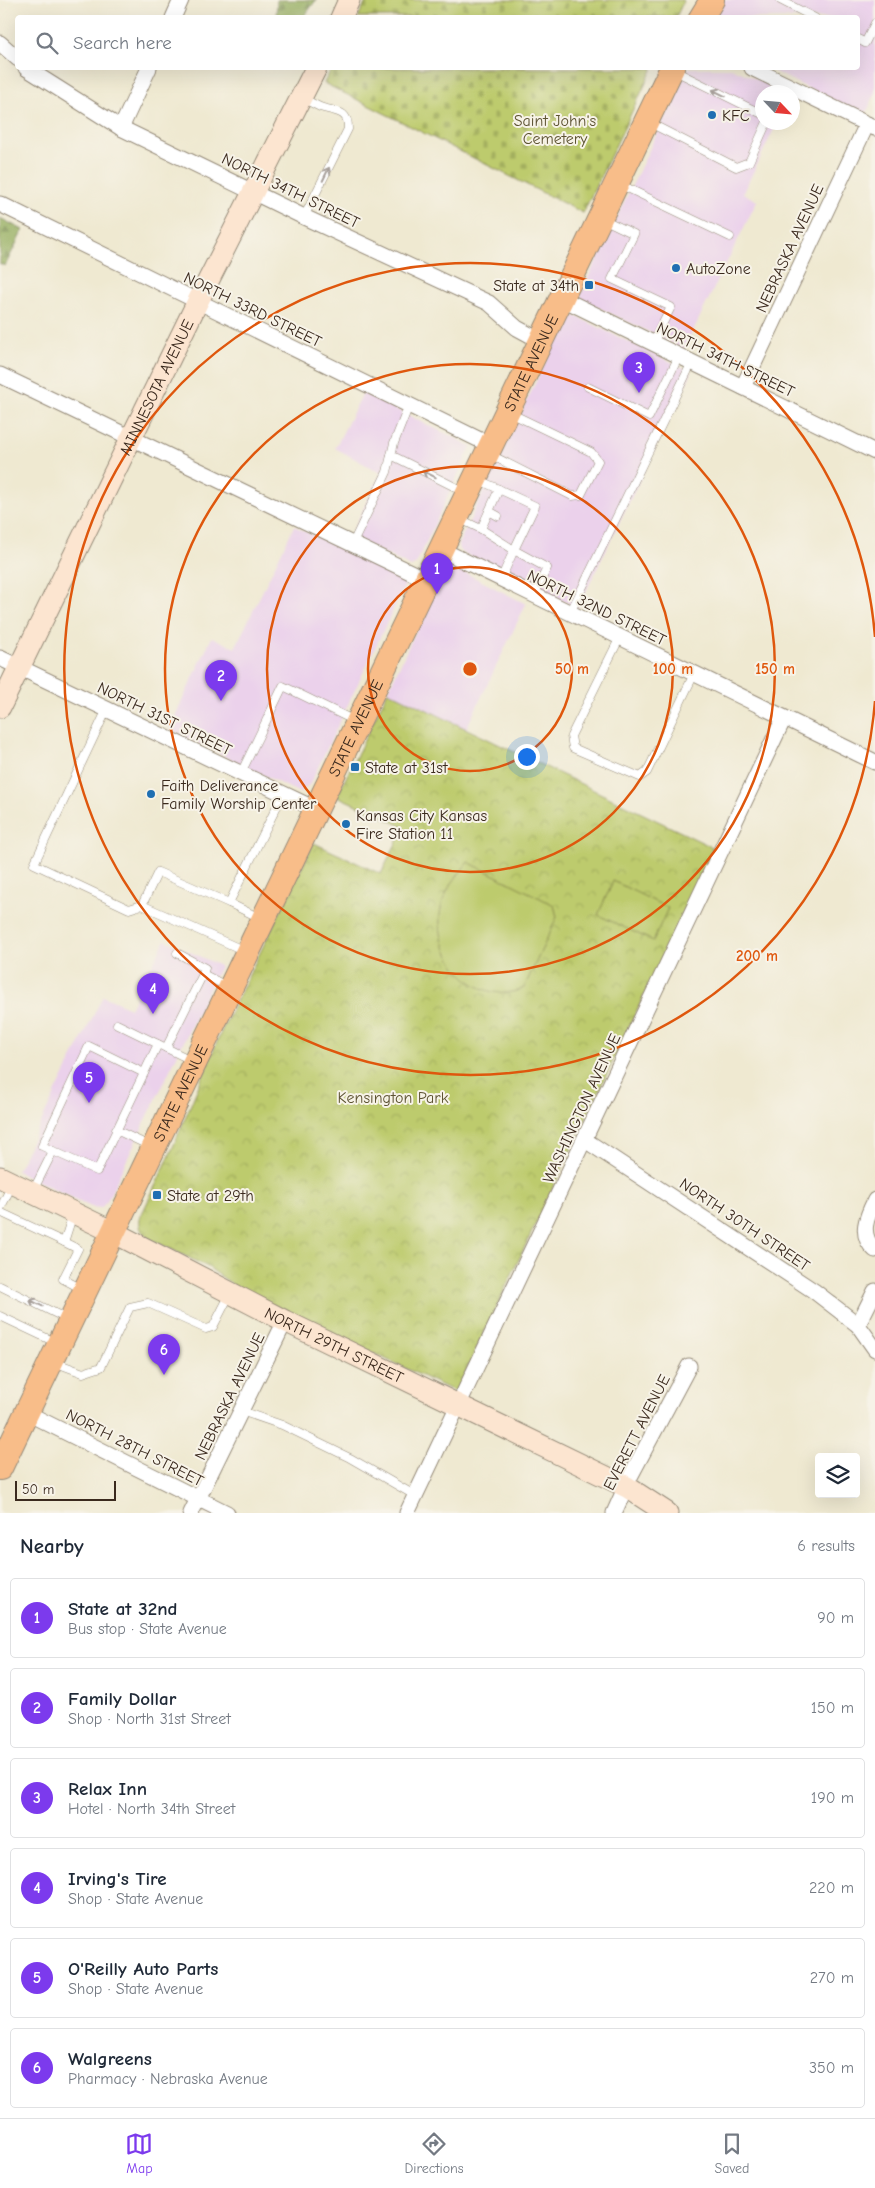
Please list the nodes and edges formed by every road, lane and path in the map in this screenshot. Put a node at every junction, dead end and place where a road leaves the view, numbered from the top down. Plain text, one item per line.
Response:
1 (181, 0) edge
2 (349, 0) edge
3 (693, 0) edge
4 (712, 0) edge
5 (780, 0) edge
6 (174, 15) edge
7 (342, 15) edge
8 (690, 15) edge
9 (703, 15) edge
10 (809, 15) edge
11 (875, 23) edge
12 (860, 40) edge
13 (0, 43) edge
14 (15, 56) edge
15 (29, 70) edge
16 (148, 70) edge
17 (315, 70) edge
18 (670, 70) edge
19 (675, 70) edge
20 (755, 70) edge
21 (780, 85) edge
22 (800, 95) edge
23 (301, 97) junction
24 (755, 110) edge
25 (646, 121) junction
26 (871, 126) edge
27 (121, 128) junction
28 (763, 130) edge
29 (617, 183) junction
30 (254, 192) junction
31 (0, 204) edge
32 (304, 217) junction
33 (600, 218) junction
34 (730, 236) dead end
35 (561, 298) junction
36 (198, 301) junction
37 (541, 341) junction
38 (653, 343) junction
39 (685, 359) junction
40 (0, 375) edge
41 (588, 387) dead end
42 (743, 387) junction
43 (409, 405) junction
44 (507, 411) junction
45 (131, 439) junction
46 (488, 449) junction
47 (875, 452) edge
48 (391, 455) junction
49 (471, 486) junction
50 (499, 489) junction
51 (489, 511) junction
52 (455, 516) junction
53 (498, 516) dead end
54 (481, 529) junction
55 (352, 545) junction
56 (440, 549) junction
57 (514, 550) junction
58 (425, 579) junction
59 (501, 579) junction
60 (534, 595) junction
61 (570, 613) junction
62 (620, 638) junction
63 (0, 658) edge
64 (20, 667) junction
65 (694, 674) junction
66 (0, 707) edge
67 (107, 709) junction
68 (784, 718) junction
69 (357, 722) junction
70 (875, 762) edge
71 (240, 773) junction
72 (283, 794) junction
73 (315, 809) junction
74 (229, 903) junction
75 (142, 905) junction
76 (262, 919) junction
77 (247, 952) junction
78 (177, 953) dead end
79 (202, 974) junction
80 (230, 987) junction
81 (117, 1024) dead end
82 (158, 1044) junction
83 (166, 1048) junction
84 (194, 1062) junction
85 (144, 1073) junction
86 (116, 1130) junction
87 (585, 1140) junction
88 (153, 1147) junction
89 (53, 1151) junction
90 (6, 1180) edge
91 (32, 1193) junction
92 (875, 1200) edge
93 (0, 1210) edge
94 (73, 1213) junction
95 (113, 1232) junction
96 (64, 1242) junction
97 (875, 1250) edge
98 (0, 1286) edge
99 (85, 1290) junction
100 (875, 1291) edge
101 (230, 1294) junction
102 (0, 1316) edge
103 (71, 1320) junction
104 (285, 1321) junction
105 (858, 1325) junction
106 (875, 1350) edge
107 (56, 1353) junction
108 (689, 1366) dead end
109 (459, 1407) junction
110 (241, 1411) junction
111 (27, 1413) junction
112 (3, 1455) edge
113 (627, 1487) junction
114 (416, 1496) junction
115 (198, 1499) junction
116 (191, 1513) edge
117 (227, 1513) edge
118 (407, 1513) edge
119 (614, 1513) edge
120 (667, 1513) edge

1 - 6 street
2 - 7 main road
3 - 8 main road
4 - 9 main road
5 - 10 lane
11 - 12 lane
13 - 14 street
15 - 27 street, NORTH 34TH STREET
16 - 27 street
17 - 23 main road, MINNESOTA AVENUE
18 - 25 main road, STATE AVENUE
24 -> 19 lane
20 - 21 street
22 - 26 street
23 - 30 main road, MINNESOTA AVENUE
32 -> 23 lane
25 - 28 lane
25 - 29 main road, STATE AVENUE
26 - 42 street, NEBRASKA AVENUE
27 - 30 street, NORTH 34TH STREET
29 - 33 main road, STATE AVENUE
29 - 34 lane
30 - 32 street, NORTH 34TH STREET
30 - 36 main road, MINNESOTA AVENUE
31 - 36 street, NORTH 33RD STREET
32 - 37 street, NORTH 34TH STREET
33 - 35 main road, STATE AVENUE
33 - 38 lane
35 - 37 main road, STATE AVENUE
35 - 38 street, NORTH 34TH STREET
36 - 43 street, NORTH 33RD STREET
36 - 45 main road, MINNESOTA AVENUE
37 - 44 main road, STATE AVENUE
38 - 39 street, NORTH 34TH STREET
39 - 41 lane
39 - 42 street, NORTH 34TH STREET
39 - 61 lane
40 - 45 street
42 - 47 street, NORTH 34TH STREET
43 - 46 street, NORTH 33RD STREET
43 - 48 lane
44 - 46 main road, STATE AVENUE
44 - 46 lane
45 - 55 street
45 - 64 main road, MINNESOTA AVENUE
46 - 49 main road, STATE AVENUE
49 -> 48 lane
48 - 55 lane
49 - 50 lane
49 - 52 main road, STATE AVENUE
50 - 51 lane
50 - 57 lane
51 - 53 lane
51 - 54 lane
52 - 54 lane
52 - 56 main road, STATE AVENUE
54 - 57 lane
55 - 58 street
56 - 58 main road, STATE AVENUE
56 - 59 street, NORTH 32ND STREET
57 - 59 lane
57 - 60 lane
58 - 69 main road, STATE AVENUE
59 - 60 street, NORTH 32ND STREET
60 - 61 street, NORTH 32ND STREET
61 - 62 street, NORTH 32ND STREET
62 - 65 street, NORTH 32ND STREET
62 - 65 lane
63 - 64 street, NORTH 31ST STREET
64 - 66 main road, MINNESOTA AVENUE
64 - 67 street, NORTH 31ST STREET
65 - 68 street, NORTH 32ND STREET
67 - 71 street, NORTH 31ST STREET
67 - 75 lane
68 - 70 street, NORTH 32ND STREET
68 - 87 street, WASHINGTON AVENUE
69 - 71 lane
69 - 73 main road, STATE AVENUE
71 - 72 street, NORTH 31ST STREET
72 - 73 street, NORTH 31ST STREET
72 - 74 lane
73 - 76 main road, STATE AVENUE
74 - 75 lane
74 - 76 lane
75 - 77 lane
76 - 77 main road, STATE AVENUE
77 - 80 main road, STATE AVENUE
78 - 79 lane
79 - 80 lane
79 - 83 lane
80 - 84 main road, STATE AVENUE
81 - 82 lane
82 - 83 lane
82 - 85 lane
83 - 84 lane
84 - 88 main road, STATE AVENUE
85 - 86 lane
85 - 89 lane
86 - 88 lane
86 - 89 lane
87 - 105 street, NORTH 30TH STREET
87 - 109 street, WASHINGTON AVENUE
88 - 95 main road, STATE AVENUE
89 - 91 lane
90 - 91 main road, NORTH 29TH STREET
90 - 93 lane
91 - 94 main road, NORTH 29TH STREET
92 - 97 street
93 - 96 lane
94 - 95 main road, NORTH 29TH STREET
94 - 96 lane
95 - 99 main road, STATE AVENUE
95 - 101 main road, NORTH 29TH STREET
96 - 99 lane
103 -> 98 lane
99 - 103 main road, STATE AVENUE
100 - 105 street
101 - 104 main road, NORTH 29TH STREET
101 - 107 lane
102 - 107 lane
103 - 107 main road, STATE AVENUE
104 - 109 main road, NORTH 29TH STREET
104 - 110 street, NEBRASKA AVENUE
105 - 106 street, NORTH 30TH STREET
107 - 111 main road, STATE AVENUE
108 - 113 street, EVERETT AVENUE
109 - 113 main road, NORTH 29TH STREET
109 - 114 street, WASHINGTON AVENUE
110 - 114 lane
110 - 115 street, NEBRASKA AVENUE
111 - 112 main road, STATE AVENUE
111 - 115 street, NORTH 28TH STREET
113 - 119 street, EVERETT AVENUE
113 - 120 main road, NORTH 29TH STREET
114 - 118 street, WASHINGTON AVENUE
115 - 116 street, NEBRASKA AVENUE
115 - 117 street, NORTH 28TH STREET

